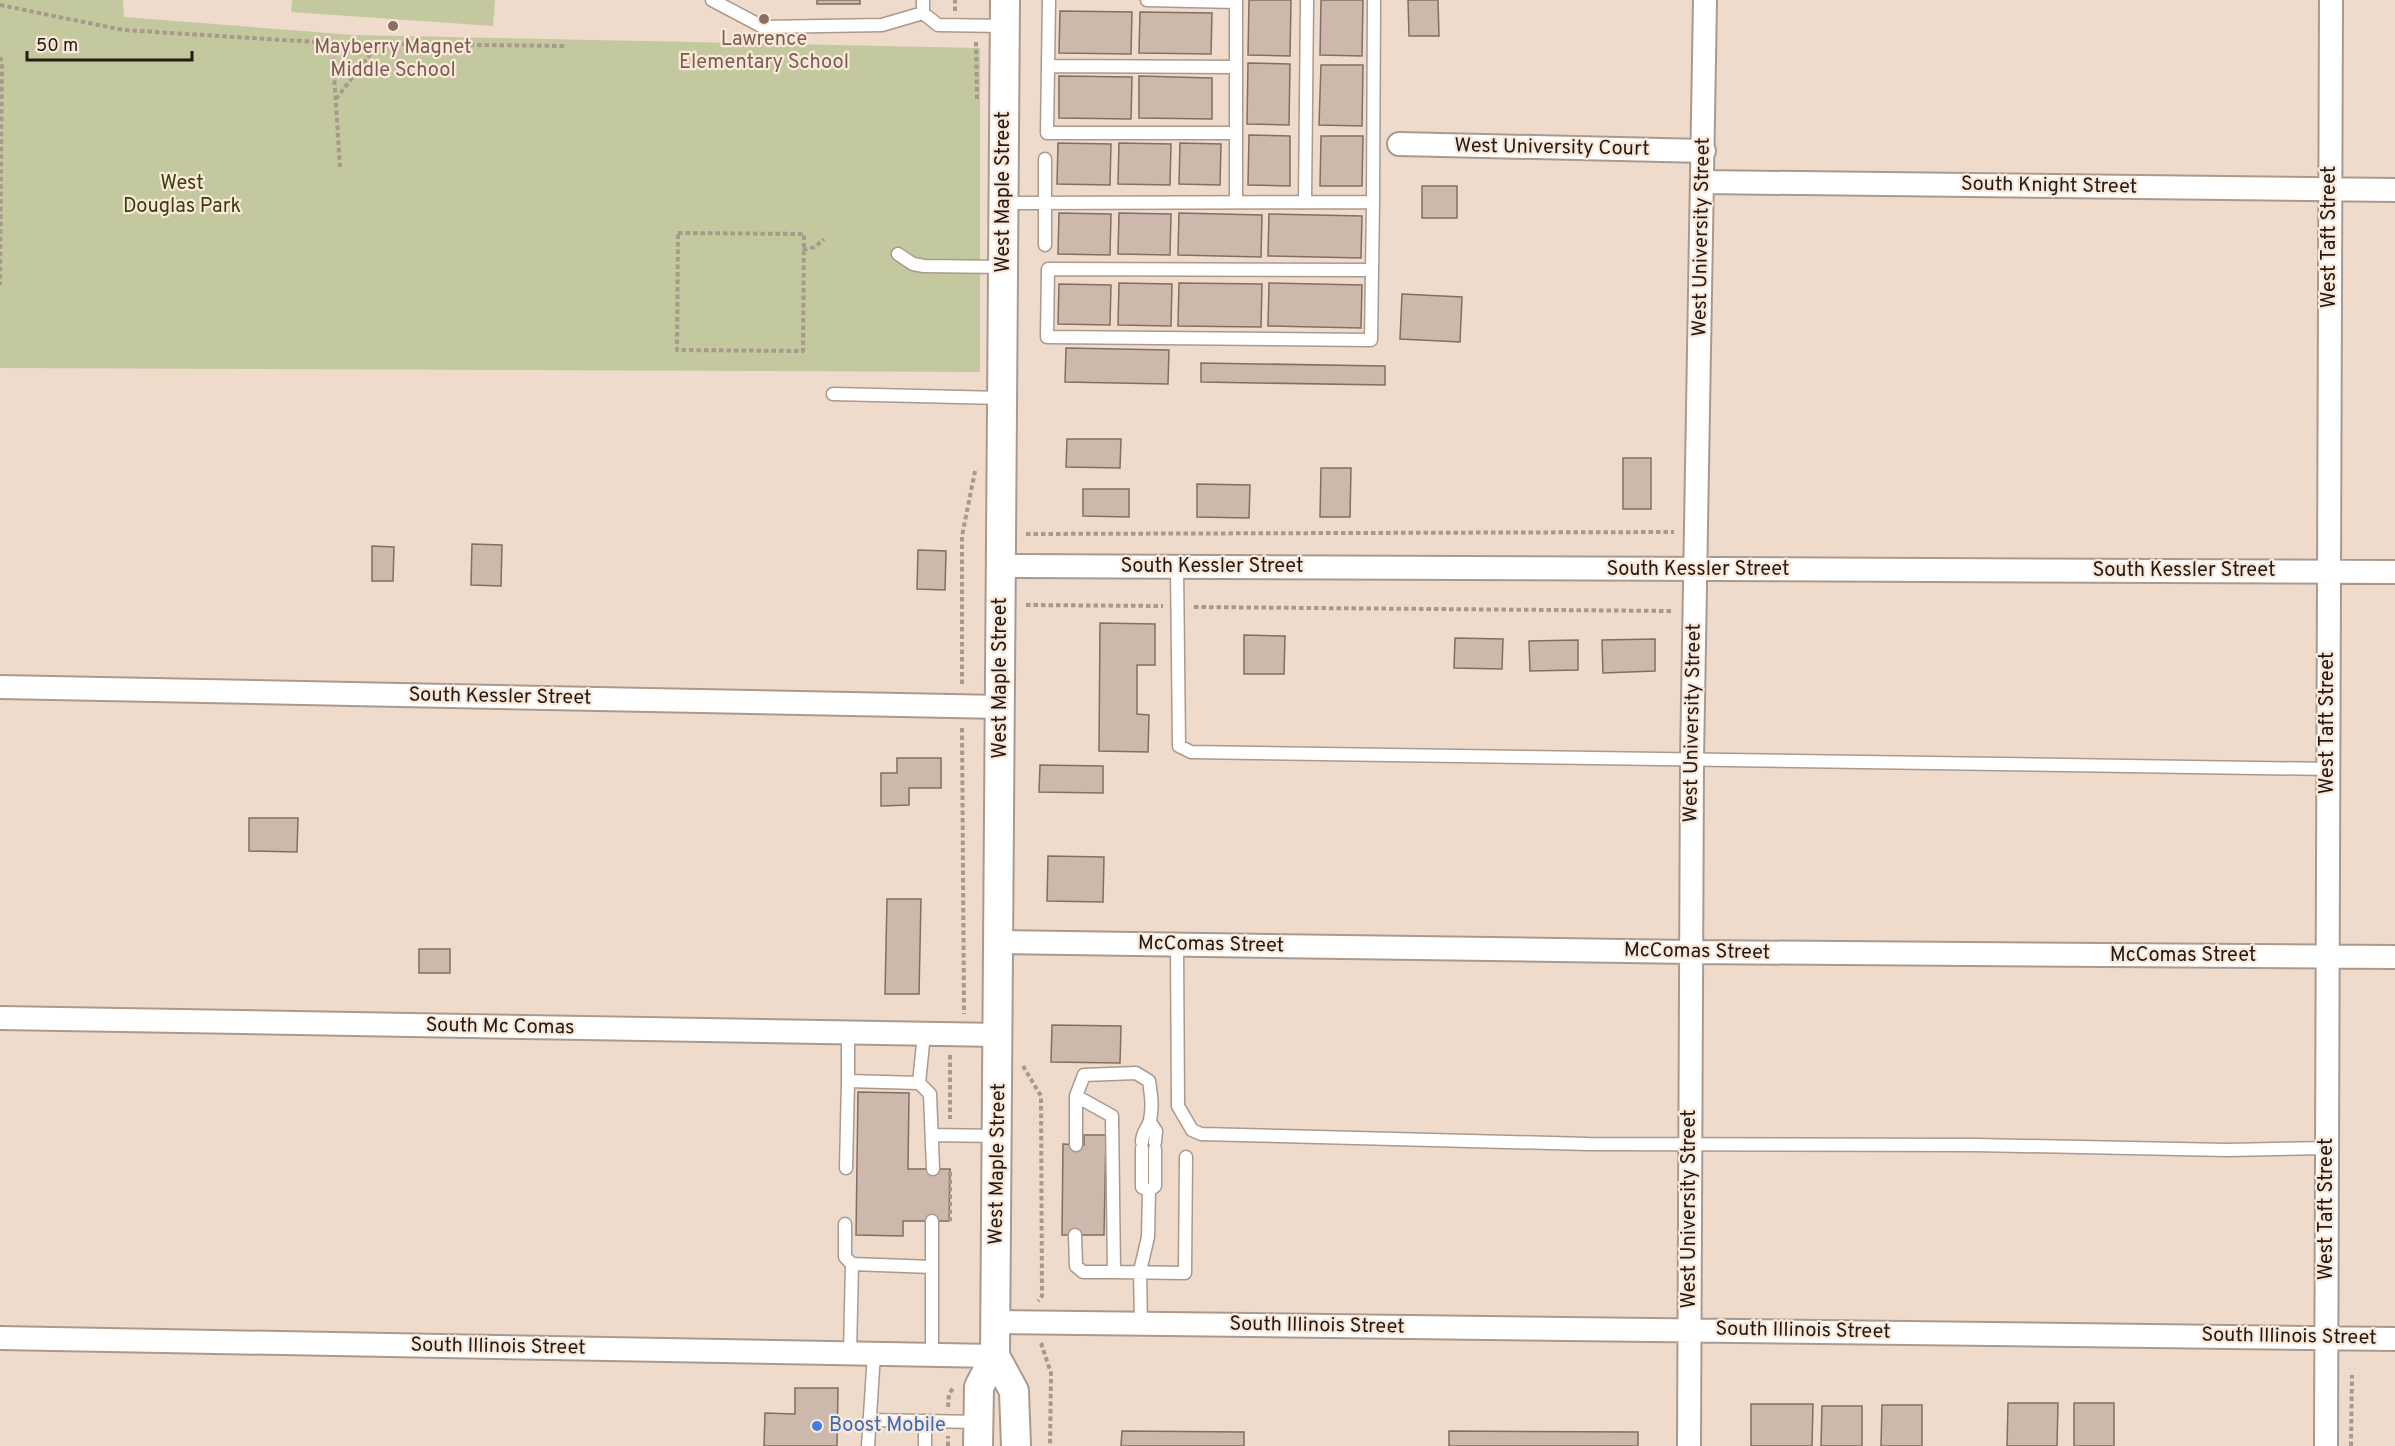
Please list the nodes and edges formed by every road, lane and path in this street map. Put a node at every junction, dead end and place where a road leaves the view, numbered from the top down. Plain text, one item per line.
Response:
1 (712, 0) edge
2 (923, 0) edge
3 (1049, 0) edge
4 (1147, 0) edge
5 (1307, 0) edge
6 (1374, 0) edge
7 (1706, 0) edge
8 (2331, 0) edge
9 (1236, 1) edge
10 (0, 5) edge
11 (923, 13) junction
12 (1005, 13) edge
13 (966, 40) dead end
14 (332, 43) junction
15 (377, 44) junction
16 (564, 46) dead end
17 (0, 57) edge
18 (1048, 66) junction
19 (1236, 67) junction
20 (336, 99) junction
21 (977, 108) dead end
22 (1236, 133) junction
23 (1399, 144) dead end
24 (1704, 151) junction
25 (1045, 159) dead end
26 (340, 167) dead end
27 (1704, 182) junction
28 (2330, 190) junction
29 (2395, 190) edge
30 (1045, 202) junction
31 (1236, 202) junction
32 (1305, 202) junction
33 (1373, 202) junction
34 (1004, 203) junction
35 (824, 239) dead end
36 (1045, 245) dead end
37 (803, 250) junction
38 (898, 254) dead end
39 (1004, 267) junction
40 (1372, 270) junction
41 (0, 285) edge
42 (833, 394) dead end
43 (1003, 398) junction
44 (975, 461) dead end
45 (1027, 522) dead end
46 (1674, 532) dead end
47 (1026, 534) junction
48 (1014, 566) junction
49 (1177, 567) junction
50 (1696, 570) junction
51 (2329, 572) junction
52 (2395, 572) edge
53 (1026, 605) junction
54 (1178, 606) junction
55 (1673, 611) dead end
56 (1025, 615) dead end
57 (0, 687) edge
58 (962, 706) junction
59 (1001, 707) junction
60 (1692, 759) junction
61 (2328, 770) junction
62 (999, 942) junction
63 (1177, 944) junction
64 (1691, 952) junction
65 (2328, 957) junction
66 (2395, 957) edge
67 (0, 1018) edge
68 (848, 1032) junction
69 (924, 1034) junction
70 (958, 1034) junction
71 (999, 1035) junction
72 (1023, 1056) dead end
73 (848, 1081) junction
74 (919, 1083) junction
75 (1076, 1096) junction
76 (1150, 1122) junction
77 (933, 1135) junction
78 (950, 1135) junction
79 (998, 1136) junction
80 (1076, 1144) dead end
81 (1690, 1145) junction
82 (2327, 1148) junction
83 (1186, 1157) dead end
84 (846, 1168) dead end
85 (933, 1169) dead end
86 (1149, 1191) junction
87 (932, 1221) dead end
88 (846, 1224) dead end
89 (950, 1229) dead end
90 (1075, 1235) dead end
91 (852, 1264) junction
92 (932, 1267) junction
93 (1114, 1272) junction
94 (1140, 1272) junction
95 (996, 1322) junction
96 (1037, 1323) junction
97 (1141, 1324) junction
98 (1690, 1329) junction
99 (0, 1338) edge
100 (2326, 1338) junction
101 (2395, 1339) edge
102 (850, 1353) junction
103 (874, 1354) junction
104 (932, 1355) junction
105 (963, 1356) junction
106 (995, 1356) junction
107 (2352, 1376) dead end
108 (869, 1420) junction
109 (925, 1421) junction
110 (948, 1421) junction
111 (978, 1434) edge
112 (868, 1446) edge
113 (925, 1446) edge
114 (948, 1446) edge
115 (1016, 1446) edge
116 (1050, 1446) edge
117 (1689, 1446) edge
118 (2326, 1446) edge
119 (2351, 1446) edge

1 - 11 lane
2 - 11 lane
3 - 18 lane
4 - 9 lane
5 - 32 lane
6 - 33 lane
7 - 24 street, West University Street
8 - 28 street, West Taft Street
9 - 19 lane
10 - 14 path
11 - 12 lane
12 - 34 street, West Maple Street
13 - 21 path
14 - 15 path
14 - 20 path
15 - 16 path
15 - 20 path
17 - 41 path
18 - 19 lane
18 - 22 lane
19 - 22 lane
20 - 26 path
22 - 31 lane
23 - 24 street, West University Court
24 - 27 street, West University Street
25 - 30 lane
27 - 28 street, South Knight Street
27 - 50 street, West University Street
28 - 29 street, South Knight Street
28 - 51 street, West Taft Street
30 - 31 lane
30 - 34 lane
30 - 36 lane
31 - 32 lane
32 - 33 lane
33 - 40 lane
34 - 39 street, West Maple Street
35 - 37 path
37 - 37 path
38 - 39 lane
39 - 43 street, West Maple Street
40 - 40 lane
42 - 43 lane
43 - 48 street, West Maple Street
44 - 58 path
45 - 47 path
46 - 47 path
47 - 48 path
48 - 49 street, South Kessler Street
48 - 53 path
48 - 59 street, West Maple Street
49 - 50 street, South Kessler Street
49 - 54 lane
50 - 51 street, South Kessler Street
50 - 60 street, West University Street
51 - 52 street, South Kessler Street
51 - 61 street, West Taft Street
53 - 54 path
53 - 56 path
54 - 55 path
54 - 60 lane
57 - 58 street, South Kessler Street
58 - 59 street, South Kessler Street
58 - 70 path
59 - 62 street, West Maple Street
60 - 61 lane
60 - 64 street, West University Street
61 - 65 street, West Taft Street
62 - 63 street, McComas Street
62 - 71 street, West Maple Street
63 - 64 street, McComas Street
63 - 81 lane
64 - 65 street, McComas Street
64 - 81 street, West University Street
65 - 66 street, McComas Street
65 - 82 street, West Taft Street
67 - 68 street, South Mc Comas
68 - 69 street, South Mc Comas
68 - 73 lane
69 - 70 street, South Mc Comas
69 - 74 lane
70 - 71 street, South Mc Comas
70 - 78 path
71 - 79 street, West Maple Street
72 - 96 path
73 - 74 lane
73 - 84 lane
74 - 77 lane
75 - 76 lane
75 - 80 lane
75 - 93 lane
76 - 86 lane
76 - 86 lane
77 - 78 lane
77 - 85 lane
78 - 79 lane
78 - 89 path
79 - 95 street, West Maple Street
81 - 82 lane
81 - 98 street, West University Street
82 - 100 street, West Taft Street
83 - 94 lane
86 - 94 lane
87 - 92 lane
88 - 91 lane
90 - 93 lane
91 - 92 lane
91 - 102 lane
92 - 104 lane
93 - 94 lane
94 - 97 lane
95 - 96 street, South Illinois Street
95 - 106 street, West Maple Street
96 - 97 street, South Illinois Street
96 - 116 path
97 - 98 street, South Illinois Street
98 - 100 street, South Illinois Street
98 - 117 street, West University Street
99 - 102 street, South Illinois Street
100 - 101 street, South Illinois Street
100 - 118 street, West Taft Street
102 - 103 street, South Illinois Street
103 - 104 street, South Illinois Street
103 - 108 lane
104 - 105 street, South Illinois Street
105 - 106 street, South Illinois Street
105 - 110 path
106 - 111 street, West Maple Street
106 - 115 street
107 - 119 path
108 - 109 lane
108 - 112 lane
109 - 110 lane
109 - 113 lane
110 - 111 lane
110 - 114 path

